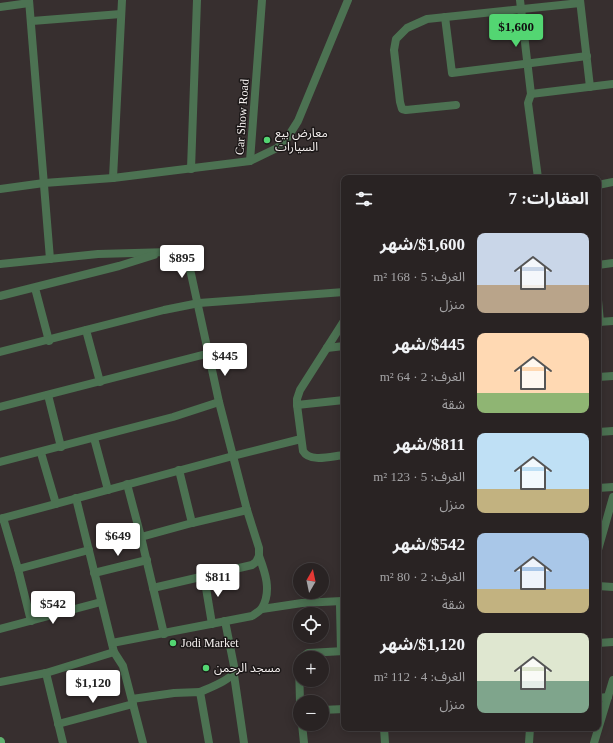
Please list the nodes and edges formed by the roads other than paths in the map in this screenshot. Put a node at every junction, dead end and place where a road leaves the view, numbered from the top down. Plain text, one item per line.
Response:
1 (122, 0) edge
2 (197, 0) edge
3 (262, 0) edge
4 (348, 0) edge
5 (520, 0) edge
6 (29, 2) edge
7 (580, 2) edge
8 (0, 7) edge
9 (521, 9) junction
10 (121, 14) junction
11 (445, 17) junction
12 (32, 21) junction
13 (586, 56) junction
14 (527, 64) junction
15 (613, 84) edge
16 (590, 87) junction
17 (531, 94) junction
18 (456, 105) dead end
19 (250, 162) junction
20 (191, 169) junction
21 (538, 175) edge
22 (113, 178) junction
23 (613, 182) edge
24 (44, 183) junction
25 (601, 184) edge
26 (0, 189) edge
27 (164, 252) junction
28 (50, 258) junction
29 (613, 263) edge
30 (0, 264) edge
31 (601, 265) edge
32 (35, 288) junction
33 (341, 292) edge
34 (0, 296) edge
35 (199, 303) junction
36 (613, 321) edge
37 (601, 322) edge
38 (341, 326) edge
39 (86, 330) junction
40 (49, 341) junction
41 (341, 346) edge
42 (327, 348) junction
43 (0, 352) edge
44 (210, 353) junction
45 (613, 376) edge
46 (601, 377) edge
47 (100, 382) junction
48 (48, 395) junction
49 (341, 400) edge
50 (219, 402) junction
51 (296, 405) junction
52 (0, 407) edge
53 (613, 431) edge
54 (601, 432) edge
55 (94, 438) junction
56 (302, 439) junction
57 (61, 447) junction
58 (41, 452) junction
59 (341, 455) edge
60 (233, 456) junction
61 (0, 462) edge
62 (179, 470) junction
63 (127, 484) junction
64 (613, 487) edge
65 (601, 488) edge
66 (108, 490) junction
67 (613, 497) edge
68 (76, 498) junction
69 (56, 504) junction
70 (247, 510) junction
71 (2, 518) edge
72 (192, 522) junction
73 (141, 537) junction
74 (601, 539) edge
75 (89, 550) junction
76 (260, 556) junction
77 (147, 560) junction
78 (18, 569) junction
79 (94, 573) junction
80 (204, 576) junction
81 (601, 586) edge
82 (613, 586) edge
83 (153, 588) junction
84 (341, 600) edge
85 (102, 602) junction
86 (341, 604) edge
87 (262, 609) junction
88 (31, 621) junction
89 (225, 622) junction
90 (212, 624) junction
91 (341, 628) edge
92 (0, 629) edge
93 (164, 634) junction
94 (613, 642) edge
95 (112, 643) junction
96 (601, 643) edge
97 (341, 651) edge
98 (114, 652) junction
99 (329, 652) edge
100 (46, 673) junction
101 (234, 674) junction
102 (613, 680) edge
103 (0, 682) edge
104 (200, 692) junction
105 (601, 698) edge
106 (608, 698) junction
107 (132, 702) junction
108 (341, 709) edge
109 (329, 710) edge
110 (601, 720) edge
111 (58, 724) junction
112 (303, 731) edge
113 (384, 731) edge
114 (530, 731) edge
115 (598, 731) edge
116 (63, 743) edge
117 (143, 743) edge
118 (209, 743) edge
119 (244, 743) edge
120 (304, 743) edge
121 (385, 743) edge
122 (529, 743) edge
123 (594, 743) edge

1 - 10 street
2 - 20 street
3 - 19 street, Car Show Road
4 - 19 street, Car Show Road
5 - 9 street
6 - 8 street
6 - 12 street
7 - 9 street
7 - 13 street
9 - 11 street
9 - 14 street
10 - 12 street
10 - 22 street
11 - 14 street
11 - 18 street
12 - 24 street
13 - 14 street
13 - 16 street
14 - 17 street
15 - 16 street
16 - 17 street
17 - 21 street
19 - 20 street
20 - 22 street
22 - 24 street
23 - 25 street
24 - 26 street
24 - 28 street
27 - 28 street
27 - 32 street
27 - 35 street
28 - 30 street
29 - 31 street
32 - 34 street
32 - 40 street
33 - 35 street
35 - 39 street
35 - 44 street
36 - 37 street
38 - 42 street
39 - 40 street
39 - 47 street
40 - 43 street
41 - 42 street
42 - 51 street
44 - 47 street
44 - 50 street
45 - 46 street
47 - 48 street
48 - 52 street
48 - 57 street
49 - 51 street
50 - 55 street
50 - 60 street
51 - 56 street
53 - 54 street
55 - 57 street
55 - 66 street
56 - 59 street
56 - 60 street
57 - 58 street
58 - 61 street
58 - 69 street
60 - 62 street
60 - 70 street
62 - 63 street
62 - 72 street
63 - 66 street
63 - 73 street
64 - 65 street
66 - 68 street
67 - 74 street
68 - 69 street
68 - 75 street
69 - 71 street
70 - 72 street
70 - 76 street
71 - 78 street
72 - 73 street
73 - 77 street
75 - 78 street
75 - 79 street
76 - 80 street
76 - 87 street
77 - 79 street
77 - 83 street
78 - 88 street
79 - 85 street
80 - 83 street
80 - 90 street
81 - 82 street
83 - 93 street
84 - 87 street
85 - 88 street
85 - 95 street
86 - 91 street
87 - 89 street
88 - 92 street
89 - 90 street
89 - 101 street
90 - 93 street
93 - 95 street
94 - 96 street
95 - 98 street
97 - 99 street
98 - 100 street
98 - 107 street
100 - 103 street
100 - 111 street
101 - 104 street
101 - 119 street
102 - 106 street
104 - 107 street
104 - 118 street
105 - 106 street
106 - 110 street
107 - 111 street
107 - 117 street
108 - 109 street
111 - 116 street
112 - 120 street
113 - 121 street
114 - 122 street
115 - 123 street

